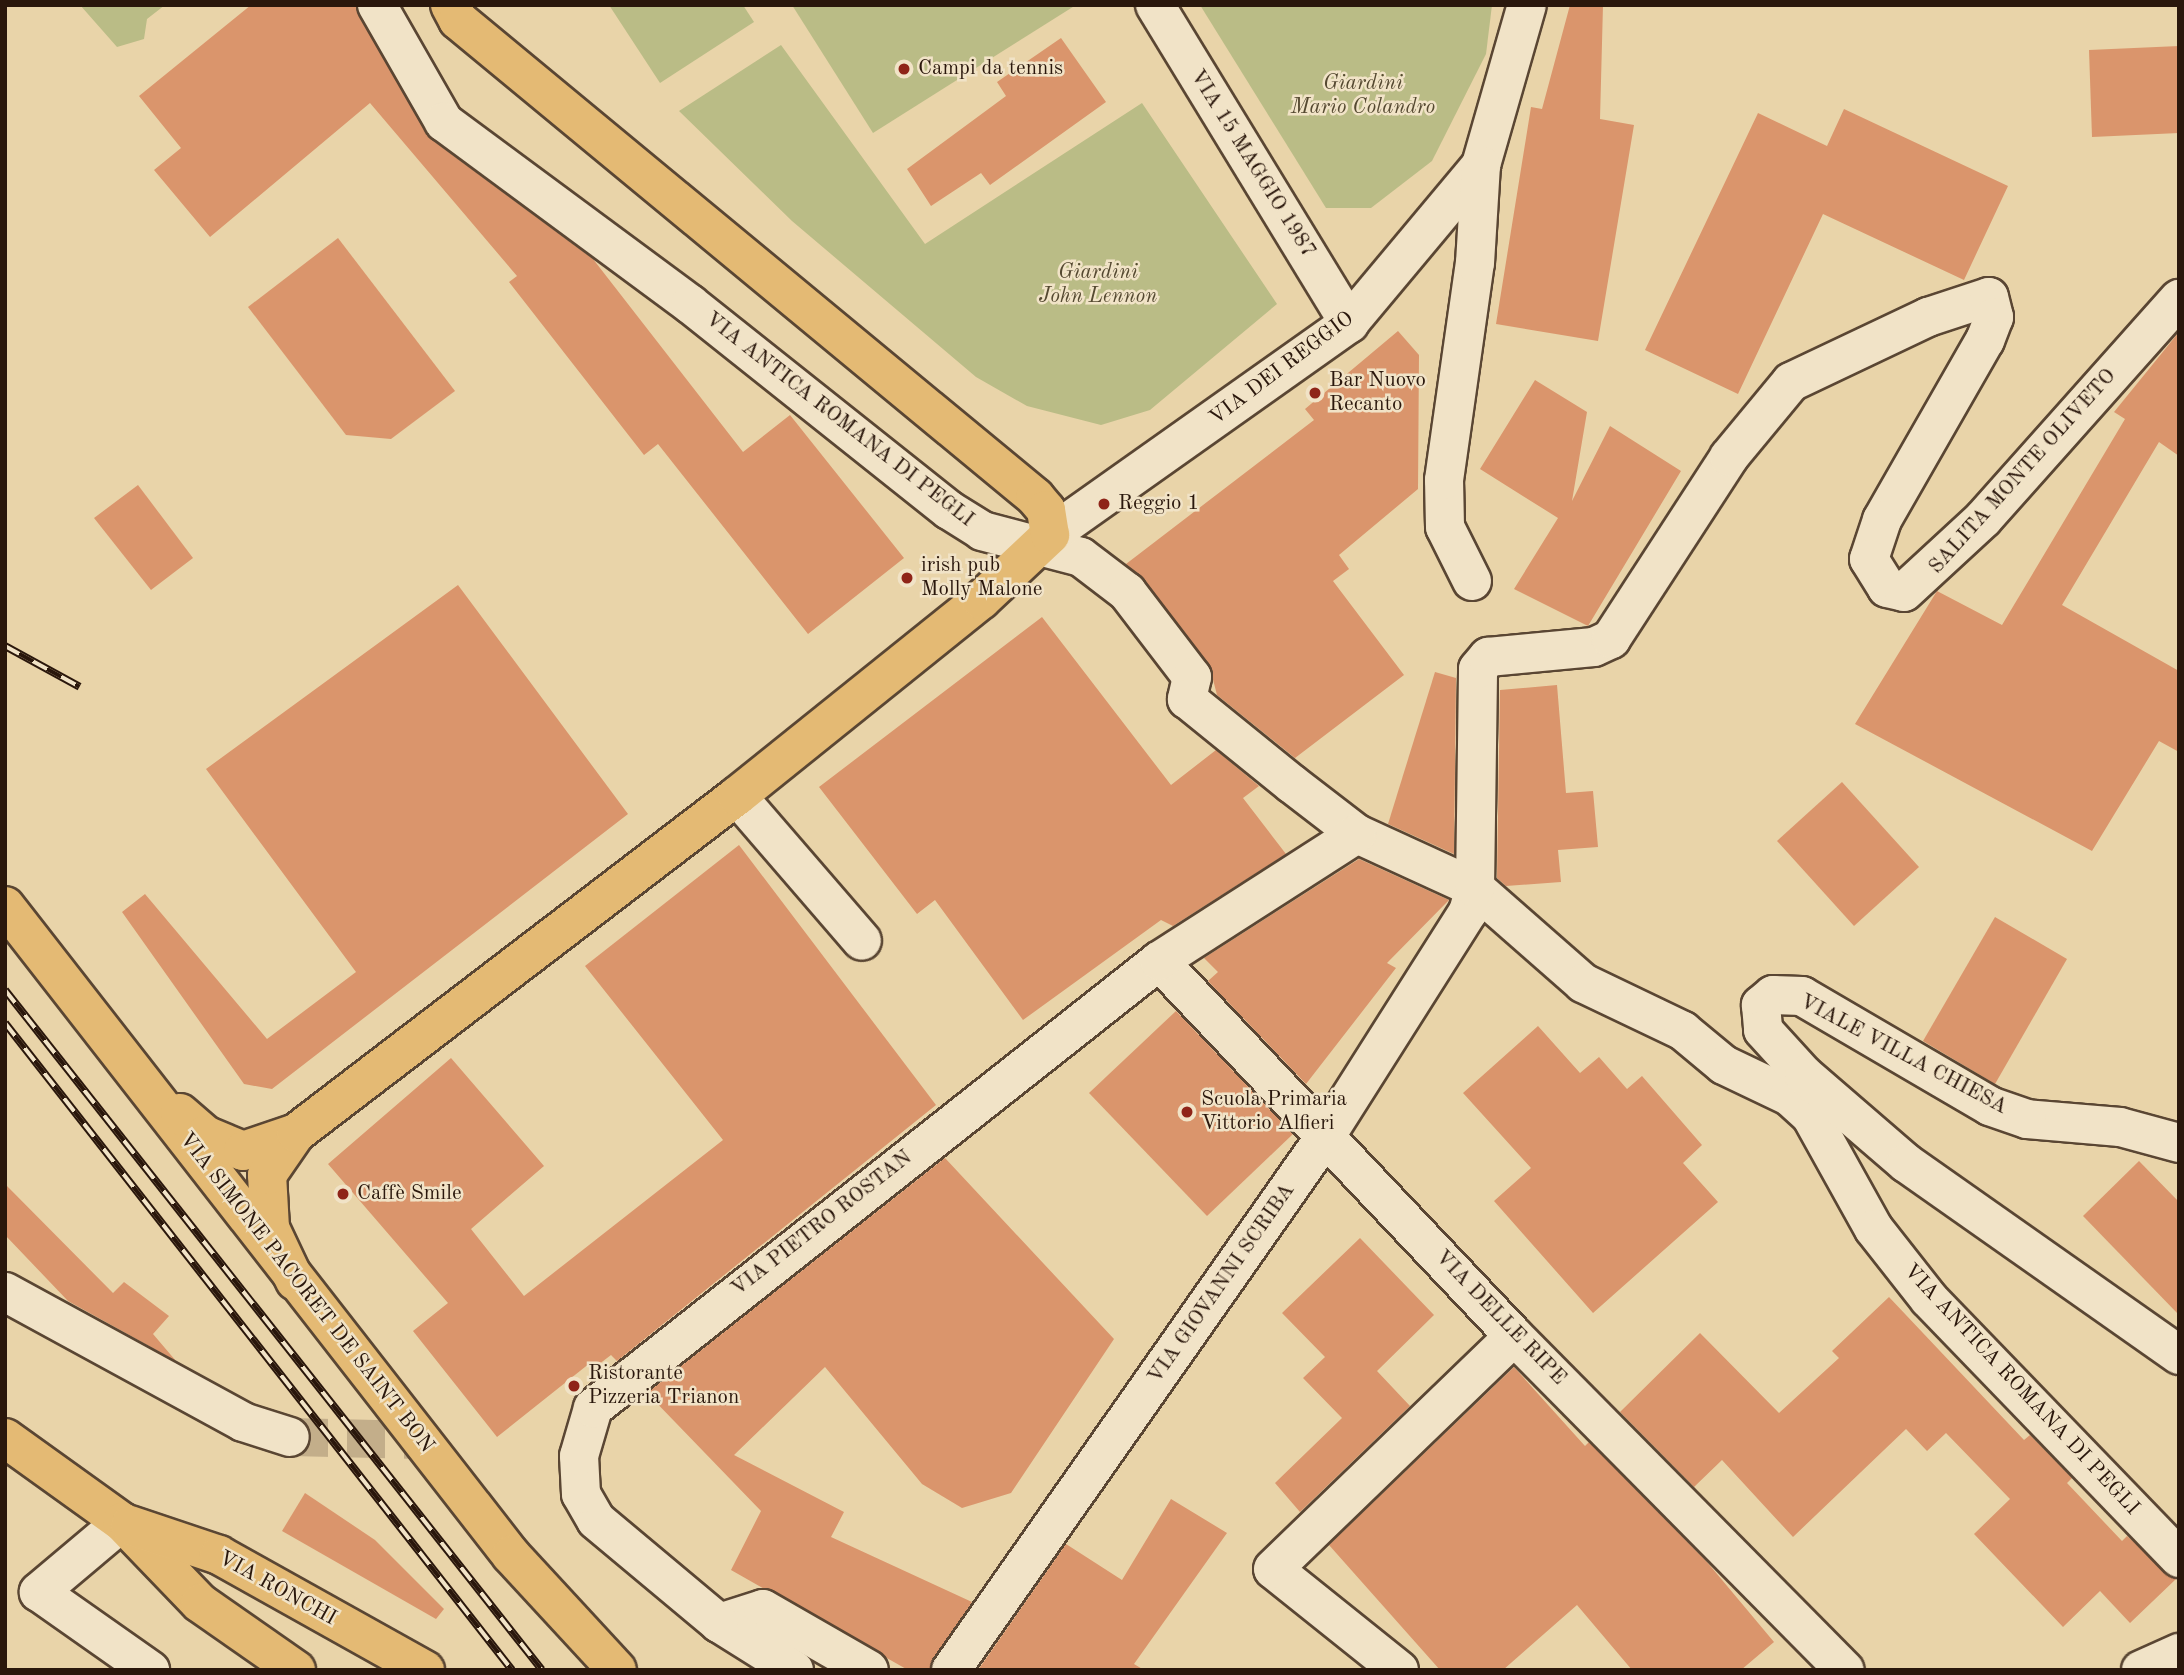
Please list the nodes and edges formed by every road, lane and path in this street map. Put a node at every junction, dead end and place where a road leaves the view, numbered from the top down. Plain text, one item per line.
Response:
1 (377, 5) edge
2 (450, 5) edge
3 (1155, 5) edge
4 (1527, 5) edge
5 (1481, 165) junction
6 (2179, 299) edge
7 (1349, 323) junction
8 (1045, 540) junction
9 (1472, 581) dead end
10 (737, 796) junction
11 (1357, 834) junction
12 (1475, 888) junction
13 (5, 906) edge
14 (862, 941) dead end
15 (1159, 961) junction
16 (141, 1079) junction
17 (296, 1133) junction
18 (1327, 1134) junction
19 (2179, 1143) edge
20 (295, 1282) junction
21 (5, 1292) edge
22 (1514, 1336) junction
23 (2179, 1355) edge
24 (290, 1437) tunnel mouth
25 (5, 1438) edge
26 (122, 1522) junction
27 (2179, 1558) edge
28 (719, 1623) junction
29 (2179, 1653) edge
30 (149, 1670) edge
31 (296, 1670) edge
32 (425, 1670) edge
33 (617, 1670) edge
34 (794, 1670) edge
35 (869, 1670) edge
36 (951, 1670) edge
37 (1399, 1670) edge
38 (1845, 1670) edge
39 (2141, 1670) edge

1 - 8 street, VIA ANTICA ROMANA DI PEGLI
2 - 8 main road
3 - 7 street, VIA 15 MAGGIO 1987
4 - 5 street, VIA DEI REGGIO
5 - 7 street, VIA DEI REGGIO
5 - 9 street
6 - 12 street, SALITA MONTE OLIVETO
7 - 8 street, VIA DEI REGGIO
8 - 10 main road
8 - 11 street, VIA ANTICA ROMANA DI PEGLI
10 - 14 street
10 - 17 main road
11 - 12 street, VIA ANTICA ROMANA DI PEGLI
11 - 15 street, VIA PIETRO ROSTAN
12 - 18 street, VIA GIOVANNI SCRIBA
12 - 27 street, VIA ANTICA ROMANA DI PEGLI
13 - 16 main road, VIA SIMONE PACORET DE SAINT BON
15 - 18 street, VIA DELLE RIPE
15 - 28 street, VIA PIETRO ROSTAN
16 - 17 main road
16 - 20 main road, VIA SIMONE PACORET DE SAINT BON
17 - 20 main road
18 - 22 street, VIA DELLE RIPE
18 - 36 street, VIA GIOVANNI SCRIBA
19 - 23 street, VIALE VILLA CHIESA
20 - 33 main road, VIA SIMONE PACORET DE SAINT BON
21 - 24 street
22 - 37 street
22 - 38 street, VIA DELLE RIPE
25 - 26 main road, VIA RONCHI
26 - 30 street
26 - 31 main road, VIA RONCHI
26 - 32 main road, VIA RONCHI
28 - 34 street, VIA PIETRO ROSTAN
28 - 35 street
29 - 39 street

